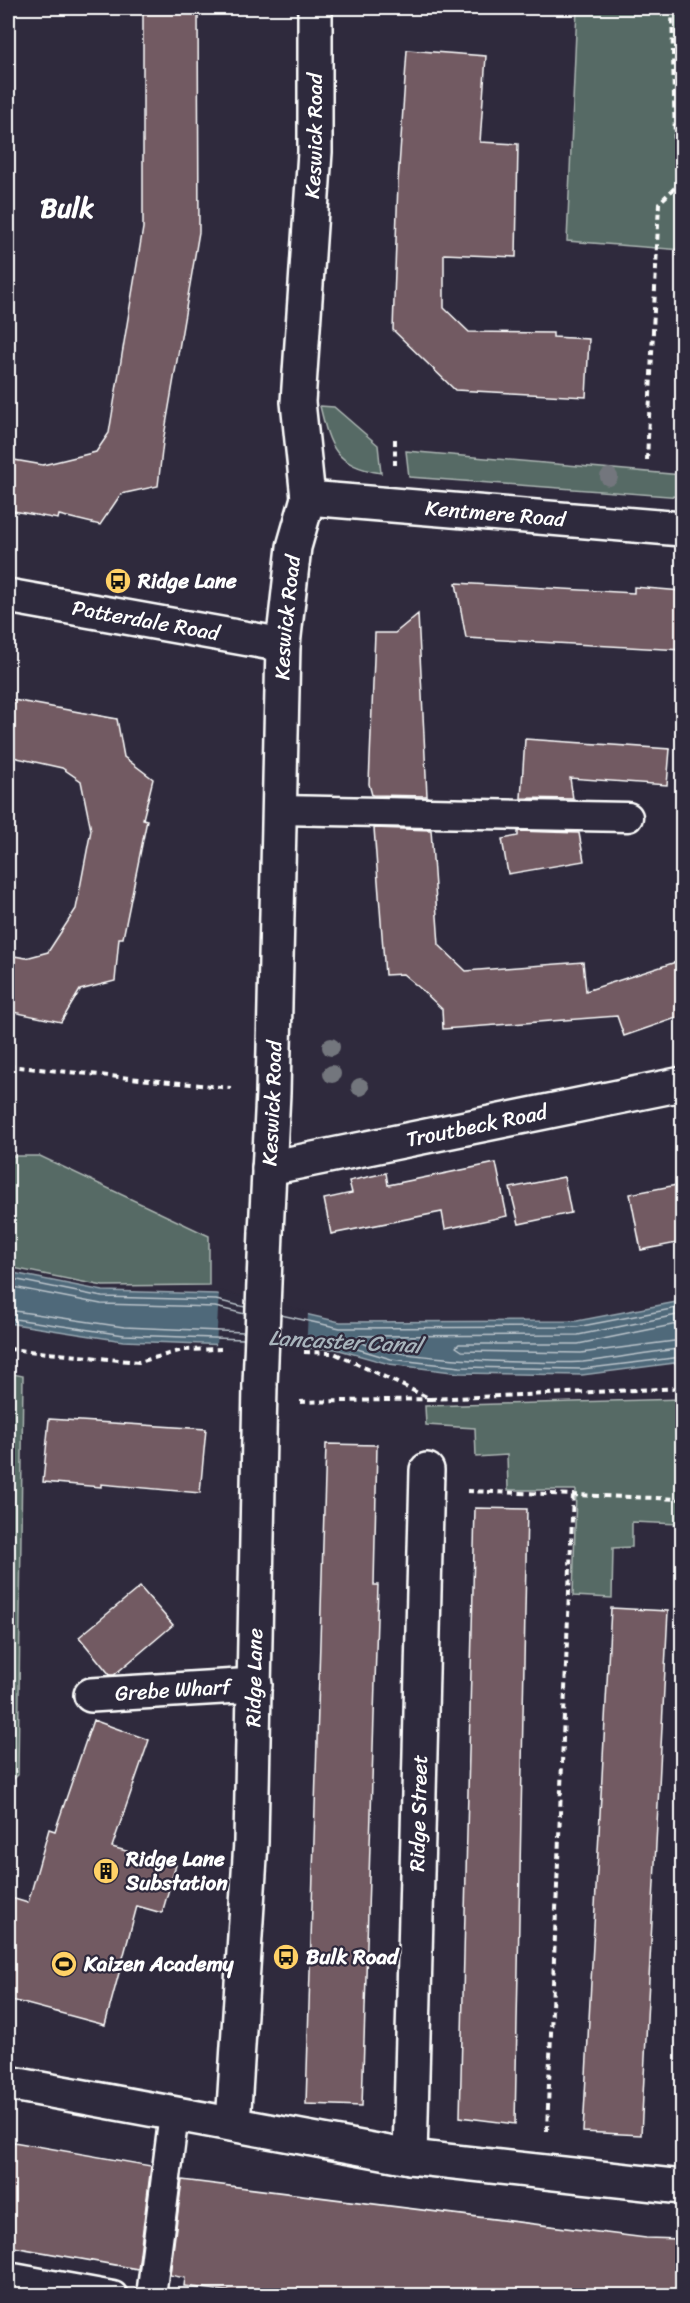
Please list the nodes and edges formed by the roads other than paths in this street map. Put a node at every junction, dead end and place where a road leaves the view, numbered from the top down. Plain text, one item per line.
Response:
1 (315, 8) edge
2 (308, 498) junction
3 (682, 529) edge
4 (8, 596) edge
5 (283, 645) junction
6 (279, 810) junction
7 (628, 817) dead end
8 (682, 1084) edge
9 (269, 1168) junction
10 (266, 1232) joint
11 (427, 1480) road end
12 (255, 1685) junction
13 (91, 1695) dead end
14 (8, 2083) edge
15 (174, 2114) junction
16 (233, 2124) junction
17 (410, 2157) junction
18 (682, 2173) edge
19 (682, 2187) edge
20 (8, 2277) edge
21 (113, 2295) edge
22 (151, 2295) edge

1 - 2 street, Keswick Road
2 - 3 street, Kentmere Road
2 - 5 street, Keswick Road
4 - 5 street, Patterdale Road
5 - 6 street, Keswick Road
6 - 7 lane
6 - 9 street, Keswick Road
8 - 9 street, Troutbeck Road
9 - 10 street, Keswick Road
10 - 12 street, Ridge Lane, bridge
11 - 17 street, Ridge Street
12 - 13 street, Grebe Wharf
12 - 16 street, Ridge Lane
14 - 15 street
15 - 16 street
15 - 22 lane
16 - 17 street
17 - 19 street
18 - 19 street
20 - 21 lane

